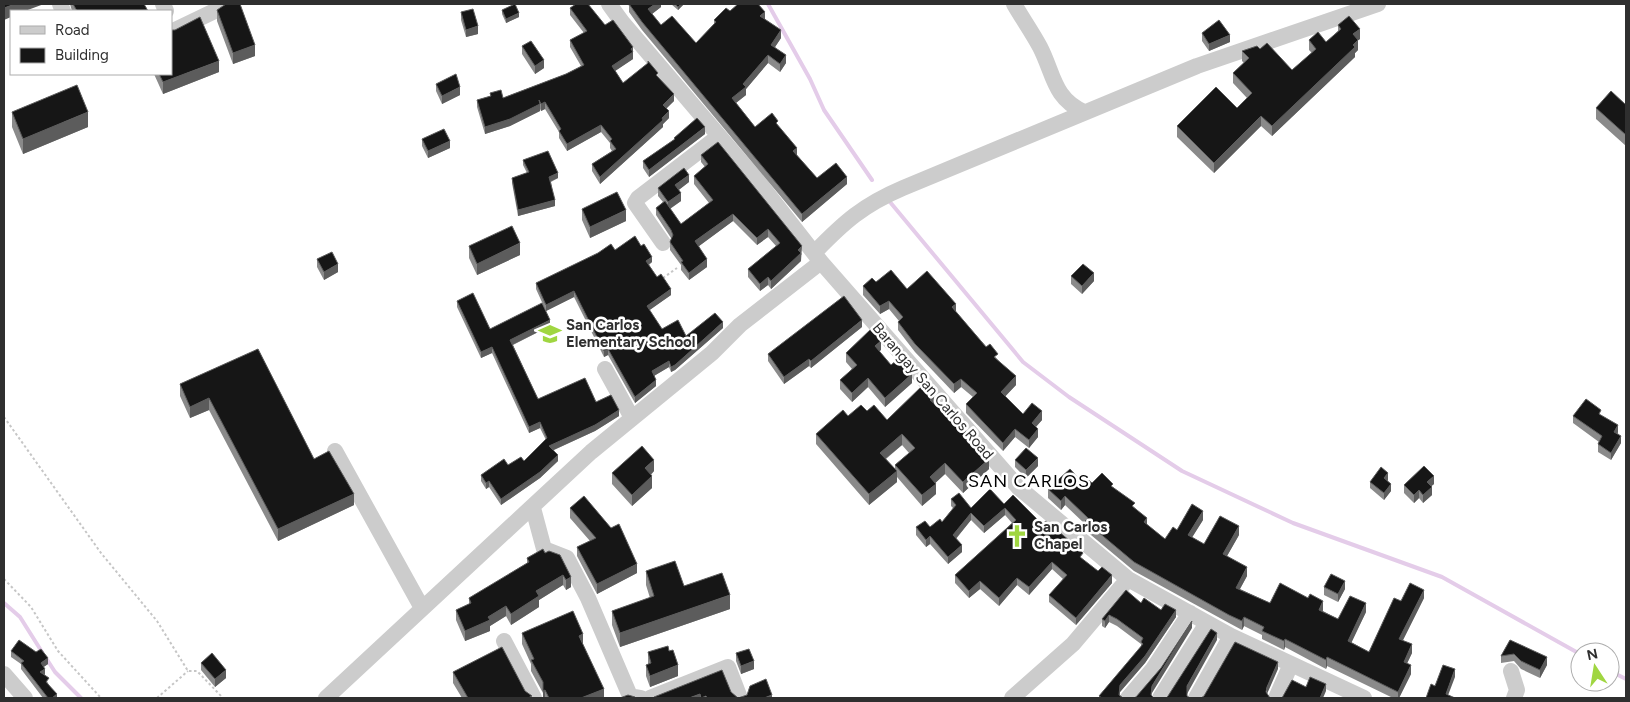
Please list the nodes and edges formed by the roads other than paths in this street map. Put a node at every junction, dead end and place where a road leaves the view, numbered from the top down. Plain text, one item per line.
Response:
1 (609, 4) edge
2 (1014, 4) edge
3 (1378, 4) edge
4 (225, 6) edge
5 (172, 29) edge
6 (1084, 112) junction
7 (719, 136) junction
8 (663, 243) dead end
9 (817, 258) junction
10 (605, 369) dead end
11 (632, 418) junction
12 (335, 451) dead end
13 (532, 508) junction
14 (1128, 579) junction
15 (422, 608) junction
16 (1190, 613) junction
17 (1208, 623) junction
18 (1231, 636) junction
19 (504, 640) dead end
20 (1291, 664) junction
21 (1511, 671) dead end
22 (4, 674) edge
23 (1344, 694) edge
24 (632, 697) edge
25 (25, 698) edge
26 (326, 698) edge
27 (534, 698) edge
28 (650, 698) edge
29 (740, 698) edge
30 (1012, 698) edge
31 (1128, 698) edge
32 (1160, 698) edge
33 (1196, 698) edge
34 (1276, 698) edge
35 (1364, 698) edge
36 (1514, 698) edge

1 - 7 street, Barangay San Carlos Road
2 - 6 street
3 - 6 street
4 - 5 street
6 - 9 street
7 - 8 street
7 - 9 street, Barangay San Carlos Road
9 - 11 street
9 - 14 street, Barangay San Carlos Road
10 - 11 street
11 - 13 street
12 - 15 street
13 - 15 street
13 - 24 street
14 - 16 street, Barangay San Carlos Road
14 - 30 street
15 - 26 street
16 - 17 street, Barangay San Carlos Road
16 - 31 street
17 - 18 street, Barangay San Carlos Road
17 - 32 street
18 - 20 street, Barangay San Carlos Road
18 - 33 street
19 - 27 street
20 - 23 street, Barangay San Carlos Road
20 - 34 street
21 - 36 street
22 - 25 street
23 - 35 street, Barangay San Carlos Road
28 - 29 street

